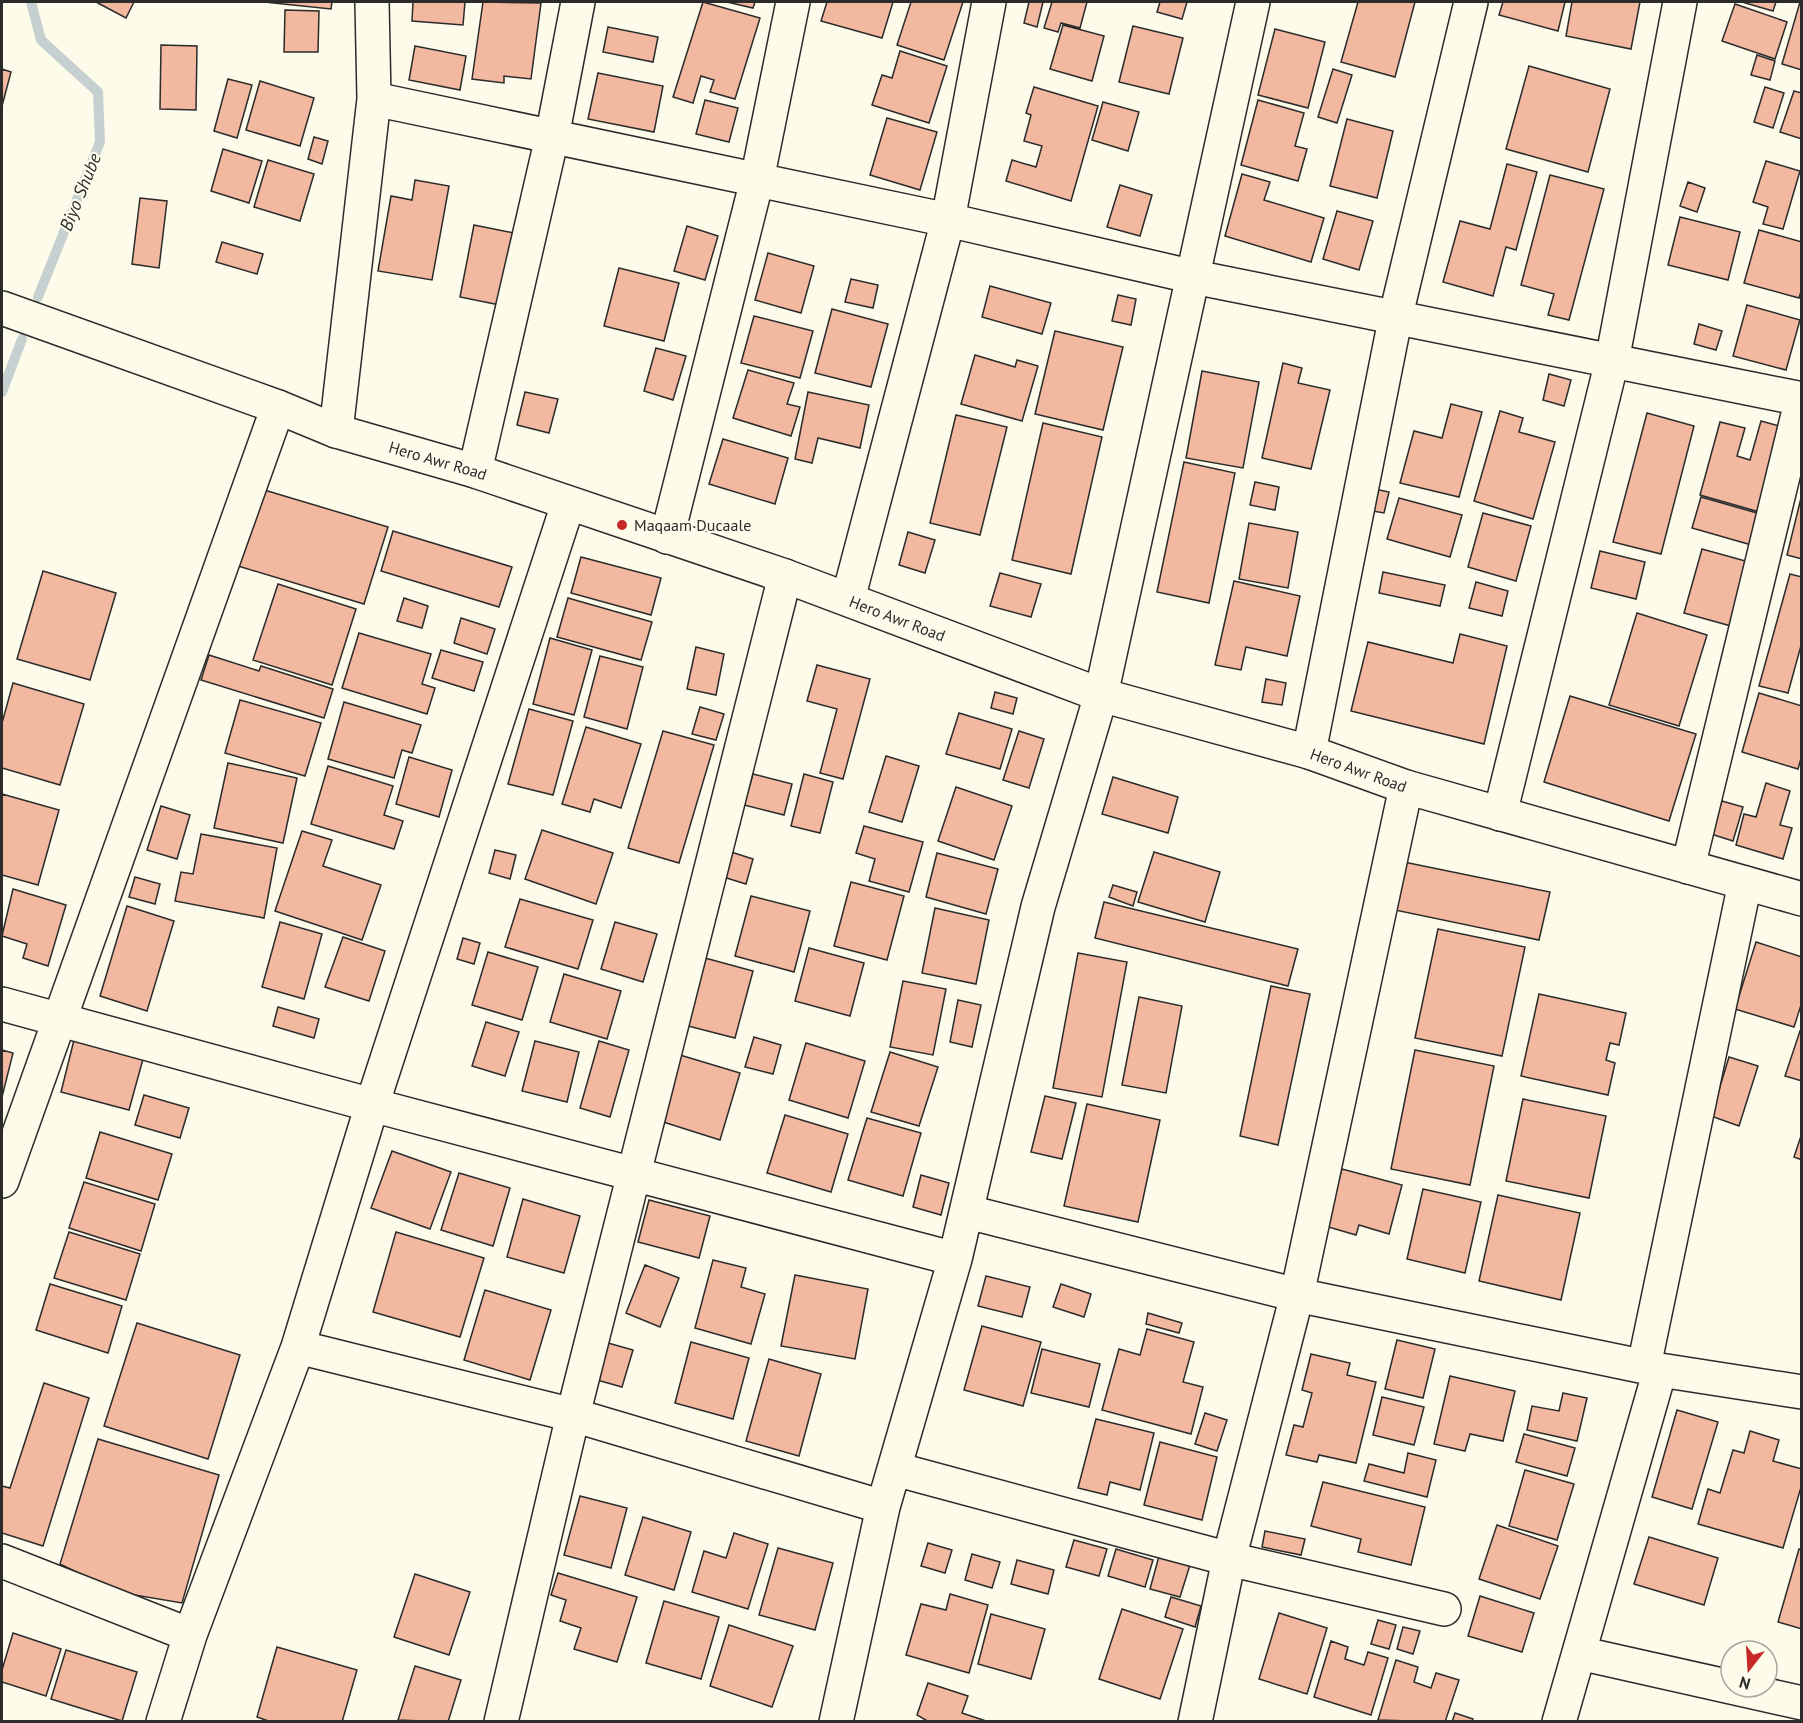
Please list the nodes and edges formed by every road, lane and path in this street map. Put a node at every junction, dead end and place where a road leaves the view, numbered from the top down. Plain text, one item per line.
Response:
1 (372, 2) edge
2 (579, 2) edge
3 (793, 2) edge
4 (989, 2) edge
5 (1253, 2) edge
6 (1471, 2) edge
7 (1680, 2) edge
8 (374, 99) junction
9 (552, 137) junction
10 (757, 180) junction
11 (948, 220) junction
12 (1194, 277) junction
13 (2, 308) edge
14 (1396, 315) junction
15 (1612, 361) junction
16 (1802, 398) edge
17 (278, 407) junction
18 (336, 430) junction
19 (476, 471) junction
20 (568, 504) junction
21 (668, 537) junction
22 (785, 576) junction
23 (848, 599) junction
24 (1101, 695) junction
25 (1309, 753) junction
26 (1406, 787) junction
27 (1500, 814) junction
28 (1688, 867) junction
29 (1745, 883) junction
30 (1802, 899) edge
31 (2, 1004) edge
32 (59, 1018) junction
33 (372, 1105) junction
34 (632, 1172) junction
35 (2, 1181) edge
36 (968, 1212) junction
37 (956, 1258) junction
38 (1297, 1295) junction
39 (298, 1347) junction
40 (1652, 1368) junction
41 (1802, 1392) edge
42 (573, 1415) junction
43 (895, 1469) junction
44 (884, 1507) junction
45 (1230, 1559) junction
46 (2, 1561) edge
47 (1444, 1609) dead end
48 (190, 1635) junction
49 (1579, 1653) junction
50 (1802, 1703) edge
51 (163, 1722) edge
52 (501, 1722) edge
53 (836, 1722) edge
54 (1195, 1722) edge
55 (1559, 1722) edge

1 - 8 street
2 - 9 street
3 - 10 street
4 - 11 street
5 - 12 street
6 - 14 street
7 - 15 street
8 - 9 street
8 - 18 street
9 - 10 street
9 - 19 street
10 - 11 street
10 - 21 street
11 - 12 street
11 - 23 street
12 - 14 street
12 - 24 street
13 - 17 street, Hero Awr Road
14 - 15 street
14 - 25 street
15 - 16 street
15 - 27 street
16 - 28 street
17 - 18 street, Hero Awr Road
17 - 32 street
18 - 19 street, Hero Awr Road
19 - 20 street, Hero Awr Road
20 - 21 street, Hero Awr Road
20 - 33 street
21 - 22 street, Hero Awr Road
22 - 23 street, Hero Awr Road
22 - 34 street
23 - 24 street, Hero Awr Road
24 - 25 street, Hero Awr Road
24 - 36 street
25 - 26 street, Hero Awr Road
26 - 27 street, Hero Awr Road
26 - 38 street
27 - 28 street, Hero Awr Road
28 - 29 street, Hero Awr Road
29 - 30 street, Hero Awr Road
29 - 40 street
31 - 32 street
32 - 33 street
32 - 35 street
33 - 34 street
33 - 39 street
34 - 37 street
34 - 42 street
36 - 37 street
36 - 38 street
37 - 43 street
38 - 40 street
38 - 45 street
39 - 42 street
39 - 48 street
40 - 41 street
40 - 49 street
42 - 44 street
42 - 52 street
43 - 44 street
43 - 45 street
44 - 53 street
45 - 47 street
45 - 54 street
46 - 48 street
48 - 51 street
49 - 50 street
49 - 55 street

